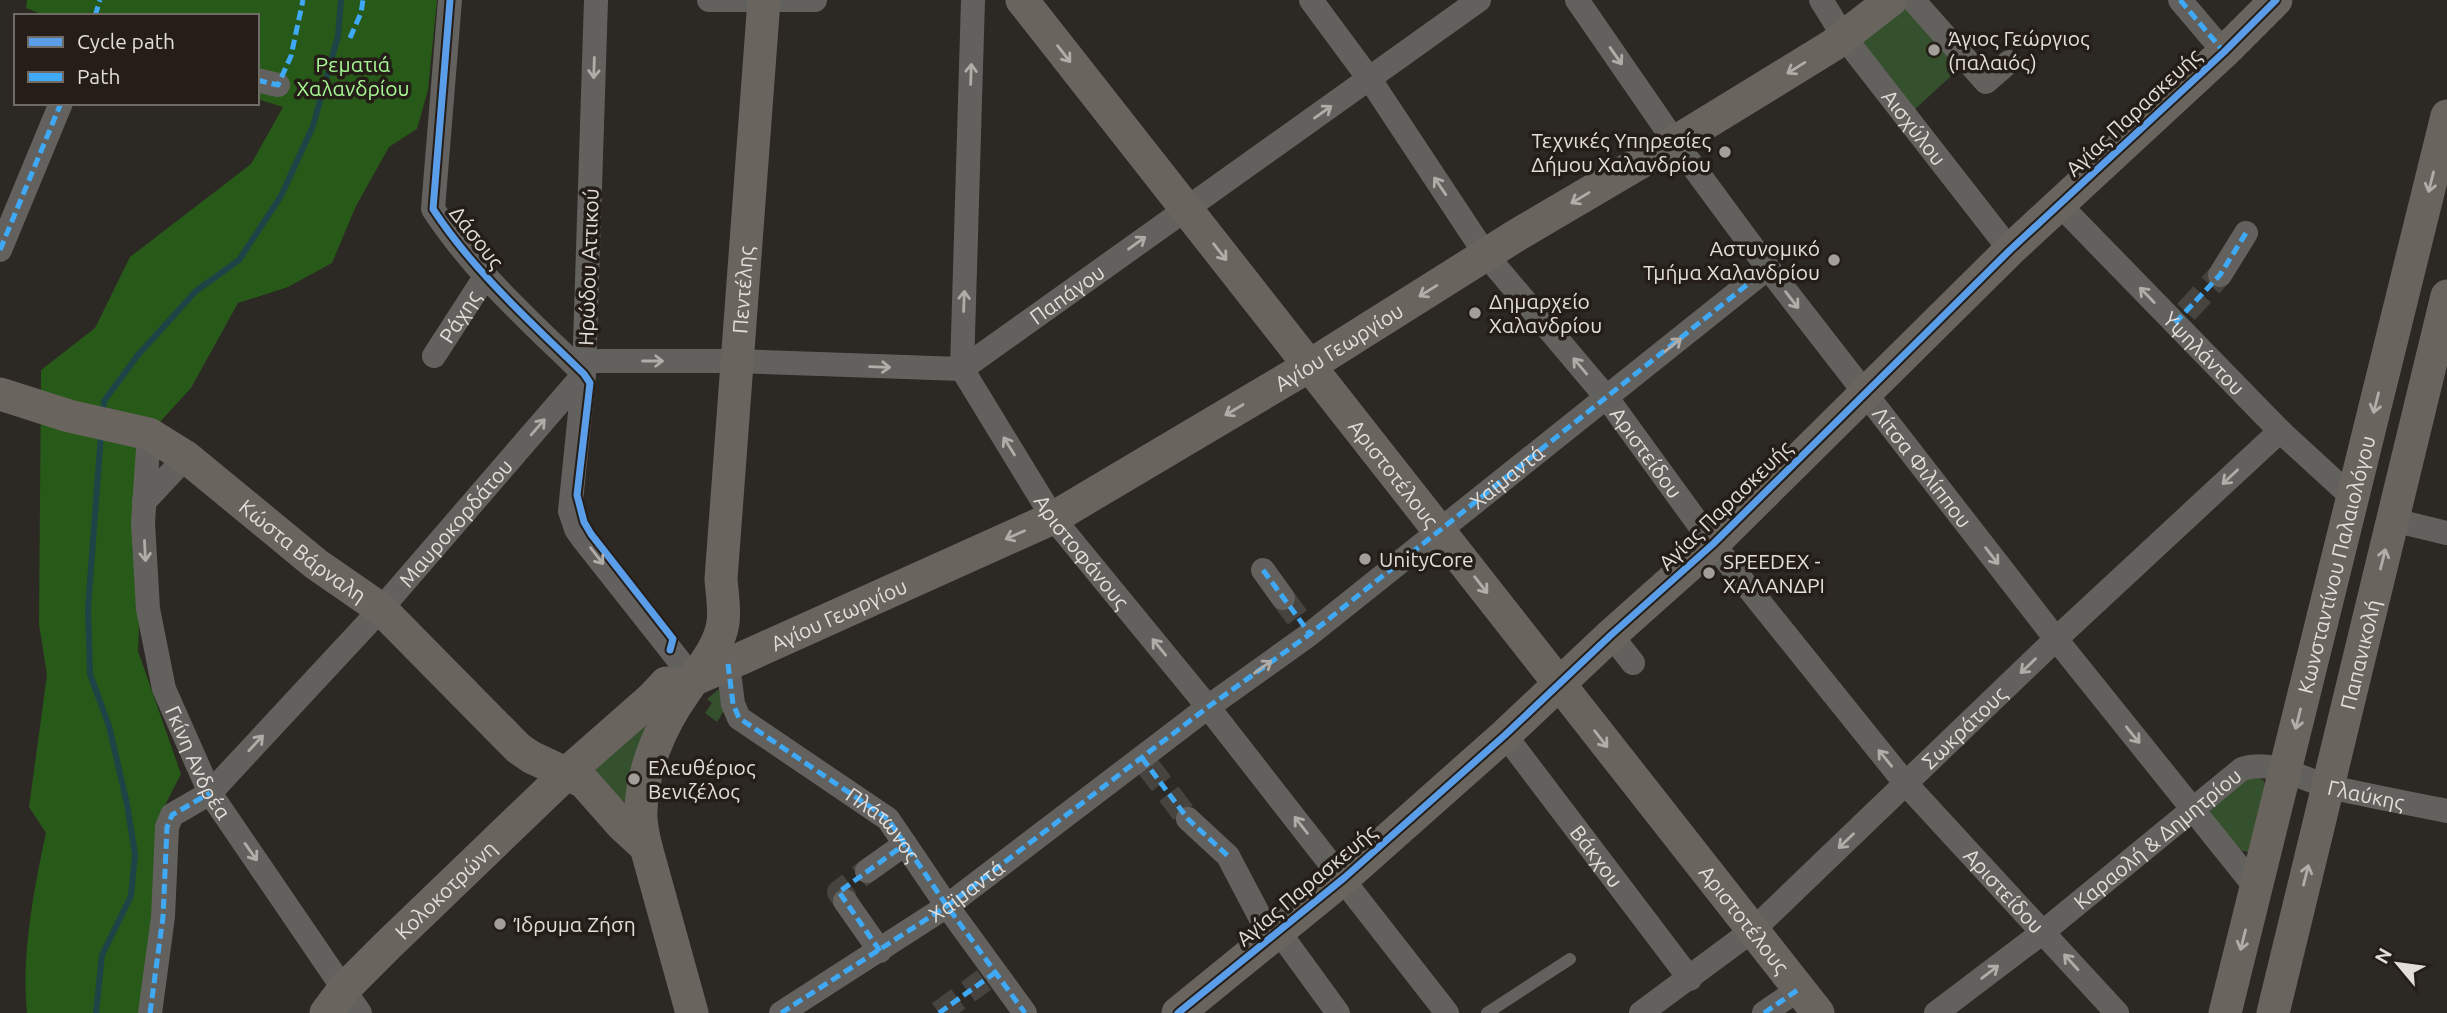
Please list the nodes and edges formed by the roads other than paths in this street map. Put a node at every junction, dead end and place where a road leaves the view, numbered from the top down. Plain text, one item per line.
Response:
1 (450, 0) edge
2 (596, 0) edge
3 (709, 0) edge
4 (815, 0) edge
5 (973, 0) edge
6 (1022, 0) edge
7 (1311, 0) edge
8 (1479, 0) edge
9 (1577, 0) edge
10 (1821, 0) edge
11 (1891, 0) edge
12 (1913, 0) edge
13 (2180, 0) edge
14 (2276, 0) edge
15 (764, 1) edge
16 (1844, 37) junction
17 (2224, 52) junction
18 (2009, 62) dead end
19 (1370, 80) junction
20 (60, 105) edge
21 (2447, 116) edge
22 (1675, 142) junction
23 (2059, 204) junction
24 (1185, 208) junction
25 (2246, 233) dead end
26 (0, 250) edge
27 (2010, 250) junction
28 (1486, 255) junction
29 (1768, 268) junction
30 (2220, 275) tunnel mouth
31 (485, 277) junction
32 (2447, 296) edge
33 (435, 356) dead end
34 (737, 361) junction
35 (1309, 366) junction
36 (585, 368) junction
37 (962, 369) junction
38 (1865, 392) junction
39 (0, 394) edge
40 (1606, 398) junction
41 (137, 431) junction
42 (2280, 431) junction
43 (186, 457) junction
44 (2353, 498) junction
45 (144, 502) junction
46 (1053, 518) junction
47 (2393, 520) junction
48 (1439, 530) junction
49 (2447, 533) edge
50 (1713, 544) junction
51 (1263, 570) dead end
52 (721, 579) junction
53 (1283, 598) tunnel mouth
54 (381, 609) junction
55 (723, 623) junction
56 (1611, 635) junction
57 (2056, 639) junction
58 (761, 651) junction
59 (1633, 663) dead end
60 (728, 664) junction
61 (688, 670) junction
62 (1559, 685) junction
63 (651, 699) joint
64 (1208, 707) junction
65 (1505, 735) junction
66 (2286, 770) junction
67 (568, 772) junction
68 (1906, 783) junction
69 (2328, 786) junction
70 (210, 793) junction
71 (2194, 810) junction
72 (2447, 811) edge
73 (1188, 819) tunnel mouth
74 (905, 844) junction
75 (646, 847) junction
76 (867, 871) tunnel mouth
77 (1344, 878) junction
78 (2256, 888) junction
79 (845, 901) dead end
80 (947, 906) junction
81 (1753, 930) junction
82 (2043, 932) junction
83 (1275, 935) junction
84 (880, 950) junction
85 (1570, 959) dead end
86 (1690, 979) junction
87 (1808, 1001) edge
88 (344, 1005) edge
89 (150, 1013) edge
90 (692, 1013) edge
91 (781, 1013) edge
92 (1025, 1013) edge
93 (1178, 1013) edge
94 (1338, 1013) edge
95 (1447, 1013) edge
96 (1487, 1013) edge
97 (1641, 1013) edge
98 (1764, 1013) edge
99 (1936, 1013) edge
100 (2116, 1013) edge
101 (2225, 1013) edge
102 (2273, 1013) edge

1 - 31 street, Δάσους
2 -> 36 street, Ηρώδου Αττικού
3 - 15 street
4 - 15 street
37 -> 5 street
6 -> 24 street, Αριστοτέλους
7 - 19 street, Αριστείδου
8 - 19 street, Παπάγου
9 -> 22 street, Λίτσα Φιλίππου
10 - 16 street, Αισχύλου
11 - 16 street, Αγίου Γεωργίου
12 - 18 street
13 - 17 street
14 - 17 street, Αγίας Παρασκευής
15 - 34 street, Πεντέλης
16 -> 22 street, Αγίου Γεωργίου
16 - 27 street, Αισχύλου
17 - 23 street, Αγίας Παρασκευής
24 -> 19 street, Παπάγου
28 -> 19 street, Αριστείδου
20 - 26 street
21 -> 44 street, Κωνσταντίνου Παλαιολόγου
22 -> 28 street, Αγίου Γεωργίου
22 - 29 street, Λίτσα Φιλίππου
23 - 27 street, Αγίας Παρασκευής
42 -> 23 street, Υψηλάντου
24 -> 35 street, Αριστοτέλους
37 -> 24 street, Παπάγου
25 - 30 street
27 - 38 street, Αγίας Παρασκευής
28 -> 35 street, Αγίου Γεωργίου
40 -> 28 street, Αριστείδου
29 -> 38 street, Λίτσα Φιλίππου
40 -> 29 street, Χαϊμαντά
31 - 33 street, Ράχης
31 - 36 street, Δάσους
32 - 47 street, Παπανικολή
36 -> 34 street
34 -> 37 street
34 - 52 street, Πεντέλης
35 -> 46 street, Αγίου Γεωργίου
35 - 48 street, Αριστοτέλους
54 -> 36 street, Μαυροκορδάτου
36 -> 61 street, Ηρώδου Αττικού
46 -> 37 street, Αριστοφάνους
38 - 50 street, Αγίας Παρασκευής
38 -> 57 street, Λίτσα Φιλίππου
39 - 41 street, Κώστα Βάρναλη
40 - 48 street, Χαϊμαντά
40 - 50 street, Αριστείδου
41 - 43 street, Κώστα Βάρναλη
41 - 45 street, Γκίνη Ανδρέα
42 - 44 street, Υψηλάντου
42 -> 57 street, Σωκράτους
43 - 45 street
43 - 54 street, Κώστα Βάρναλη
44 -> 66 street, Κωνσταντίνου Παλαιολόγου
45 -> 70 street, Γκίνη Ανδρέα
46 -> 58 street, Αγίου Γεωργίου
64 -> 46 street, Αριστοφάνους
47 - 49 street
69 -> 47 street, Παπανικολή
48 -> 62 street, Αριστοτέλους
64 -> 48 street, Χαϊμαντά
50 - 56 street, Αγίας Παρασκευής
68 -> 50 street, Αριστείδου
51 - 53 street
52 - 55 street
52 - 61 street
54 - 67 street, Κώστα Βάρναλη
70 -> 54 street, Μαυροκορδάτου
55 - 58 street, Αγίου Γεωργίου
55 - 61 street
56 - 59 street
56 - 62 street, Αγίας Παρασκευής
57 -> 68 street, Σωκράτους
57 -> 71 street, Λίτσα Φιλίππου
58 - 60 street, Αγίου Γεωργίου
60 - 61 street, Αγίου Γεωργίου
60 - 74 street, Πλάτωνος
61 - 63 street, Αγίου Γεωργίου
61 - 75 street
62 - 65 street, Αγίας Παρασκευής
62 -> 81 street, Αριστοτέλους
63 - 67 street, Κολοκοτρώνη
77 -> 64 street, Αριστοφάνους
64 - 80 street, Χαϊμαντά
65 - 77 street, Αγίας Παρασκευής
65 - 86 street, Βάκχου
66 - 69 street, Γλαύκης
66 - 71 street, Καραολή & Δημητρίου
66 - 78 street, Κωνσταντίνου Παλαιολόγου
67 - 75 street, Κώστα Βάρναλη
67 - 88 street, Κολοκοτρώνη
68 -> 81 street, Σωκράτους
68 - 82 street, Αριστείδου
69 - 72 street, Γλαύκης
102 -> 69 street, Παπανικολή
70 -> 88 street, Γκίνη Ανδρέα
70 - 89 street, Μαυροκορδάτου
71 - 78 street, Λίτσα Φιλίππου
71 - 82 street, Καραολή & Δημητρίου
73 - 83 street
74 - 76 street
74 - 80 street, Πλάτωνος
75 - 90 street
77 - 83 street, Αγίας Παρασκευής
77 - 95 street, Αριστοφάνους
78 -> 101 street, Κωνσταντίνου Παλαιολόγου
79 - 84 street
80 - 84 street, Χαϊμαντά
80 - 92 street, Πλάτωνος
81 - 86 street, Σωκράτους
81 - 87 street, Αριστοτέλους
99 -> 82 street, Καραολή & Δημητρίου
100 -> 82 street, Αριστείδου
83 - 93 street, Αγίας Παρασκευής
83 - 94 street
84 - 91 street, Χαϊμαντά
85 - 96 lane
86 - 97 street, Σωκράτους
87 - 98 street

